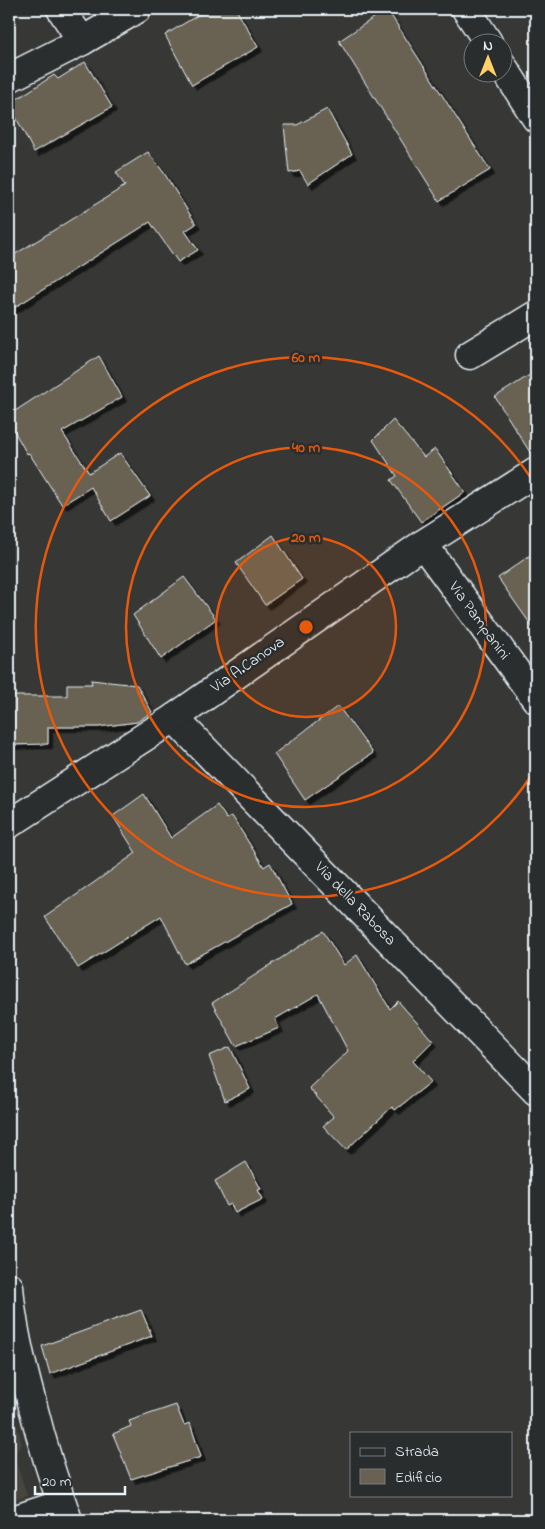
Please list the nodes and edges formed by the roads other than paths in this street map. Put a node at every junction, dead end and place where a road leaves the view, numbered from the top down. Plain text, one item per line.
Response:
1 (61, 9) edge
2 (137, 9) edge
3 (466, 9) edge
4 (481, 32) edge
5 (82, 41) junction
6 (9, 78) edge
7 (512, 81) edge
8 (536, 118) edge
9 (536, 314) edge
10 (470, 355) dead end
11 (536, 472) edge
12 (423, 544) junction
13 (536, 699) edge
14 (174, 718) junction
15 (9, 824) edge
16 (536, 1091) edge
17 (9, 1286) edge
18 (65, 1512) edge
19 (13, 1520) edge

1 - 5 street
2 - 5 street
3 - 4 street
5 - 6 street
7 - 8 street
9 - 10 street
11 - 12 street, Via A.Canova
12 - 13 street, Via Pampanini
12 - 14 street, Via A.Canova
14 - 15 street, Via A.Canova
14 - 16 street, Via della Rabosa
17 - 18 street
18 - 19 street

